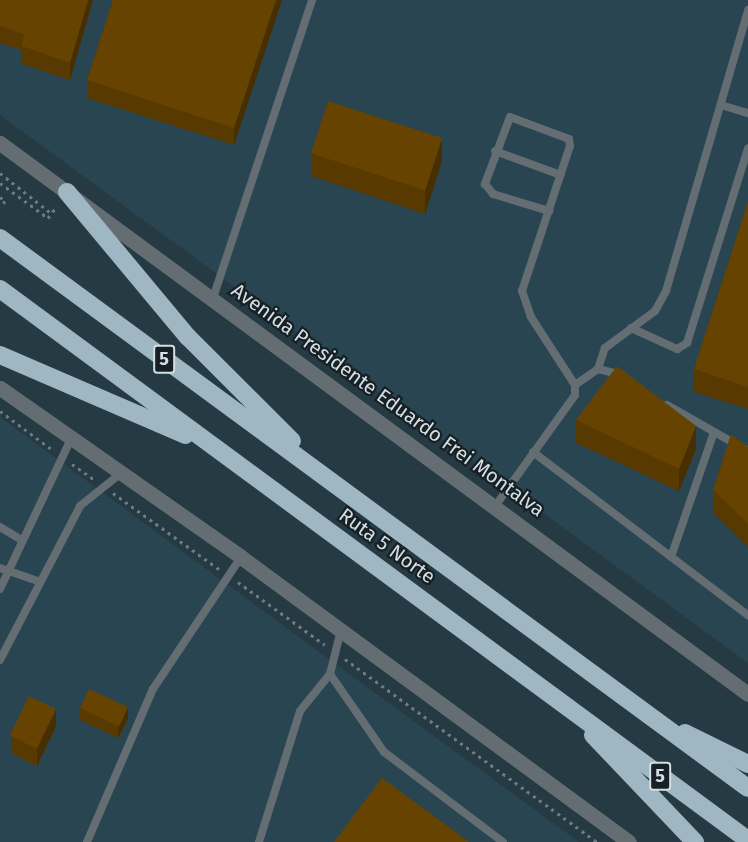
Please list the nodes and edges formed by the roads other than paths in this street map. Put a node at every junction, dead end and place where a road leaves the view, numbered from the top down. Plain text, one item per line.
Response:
1 (312, 0) edge
2 (748, 10) edge
3 (721, 105) junction
4 (748, 113) edge
5 (0, 143) edge
6 (748, 148) edge
7 (495, 151) junction
8 (561, 175) junction
9 (67, 192) junction
10 (549, 211) junction
11 (0, 238) edge
12 (0, 289) edge
13 (213, 298) junction
14 (631, 328) junction
15 (0, 355) edge
16 (598, 369) junction
17 (634, 382) edge
18 (575, 385) junction
19 (0, 388) edge
20 (658, 399) edge
21 (713, 435) junction
22 (71, 439) junction
23 (748, 451) edge
24 (221, 452) junction
25 (533, 452) junction
26 (121, 473) junction
27 (328, 480) junction
28 (496, 506) junction
29 (0, 527) edge
30 (22, 540) junction
31 (241, 557) junction
32 (671, 557) junction
33 (4, 570) edge
34 (38, 581) junction
35 (0, 589) edge
36 (748, 615) edge
37 (341, 629) junction
38 (0, 660) edge
39 (330, 674) junction
40 (748, 694) edge
41 (572, 711) junction
42 (655, 720) junction
43 (748, 764) edge
44 (748, 788) edge
45 (748, 840) edge
46 (87, 842) edge
47 (259, 842) edge
48 (503, 842) edge
49 (629, 842) edge
50 (694, 842) edge

1 - 13 lane
2 - 3 lane
3 - 4 lane
3 - 14 lane
5 - 9 street, Avenida Presidente Eduardo Frei Montalva
6 - 14 lane
7 - 8 lane
7 - 8 lane
7 - 10 lane
8 - 10 lane
9 - 13 street, Avenida Presidente Eduardo Frei Montalva
9 - 27 highway
10 - 18 lane
11 - 27 highway, Ruta 5 Norte / 5
12 - 24 highway, Ruta 5 Norte / 5
13 - 28 street, Avenida Presidente Eduardo Frei Montalva
14 - 16 lane
15 - 24 highway
16 - 17 lane
16 - 18 lane
18 - 25 lane
19 - 22 street
20 - 21 lane
21 - 23 lane
21 - 32 lane
22 - 26 street
22 - 30 lane
24 - 41 highway, Ruta 5 Norte / 5
25 - 28 lane
25 - 32 lane
26 - 31 street
26 - 34 lane
27 - 42 highway, Ruta 5 Norte / 5
28 - 40 street, Avenida Presidente Eduardo Frei Montalva
29 - 30 lane
30 - 33 lane
31 - 37 street
31 - 46 lane
32 - 36 lane
33 - 34 lane
33 - 35 lane
34 - 38 lane
37 - 39 lane
37 - 49 street
39 - 47 lane
39 - 48 lane
41 - 45 highway, Ruta 5 Norte / 5
41 - 50 highway
42 - 43 highway
42 - 44 highway, Ruta 5 Norte / 5

